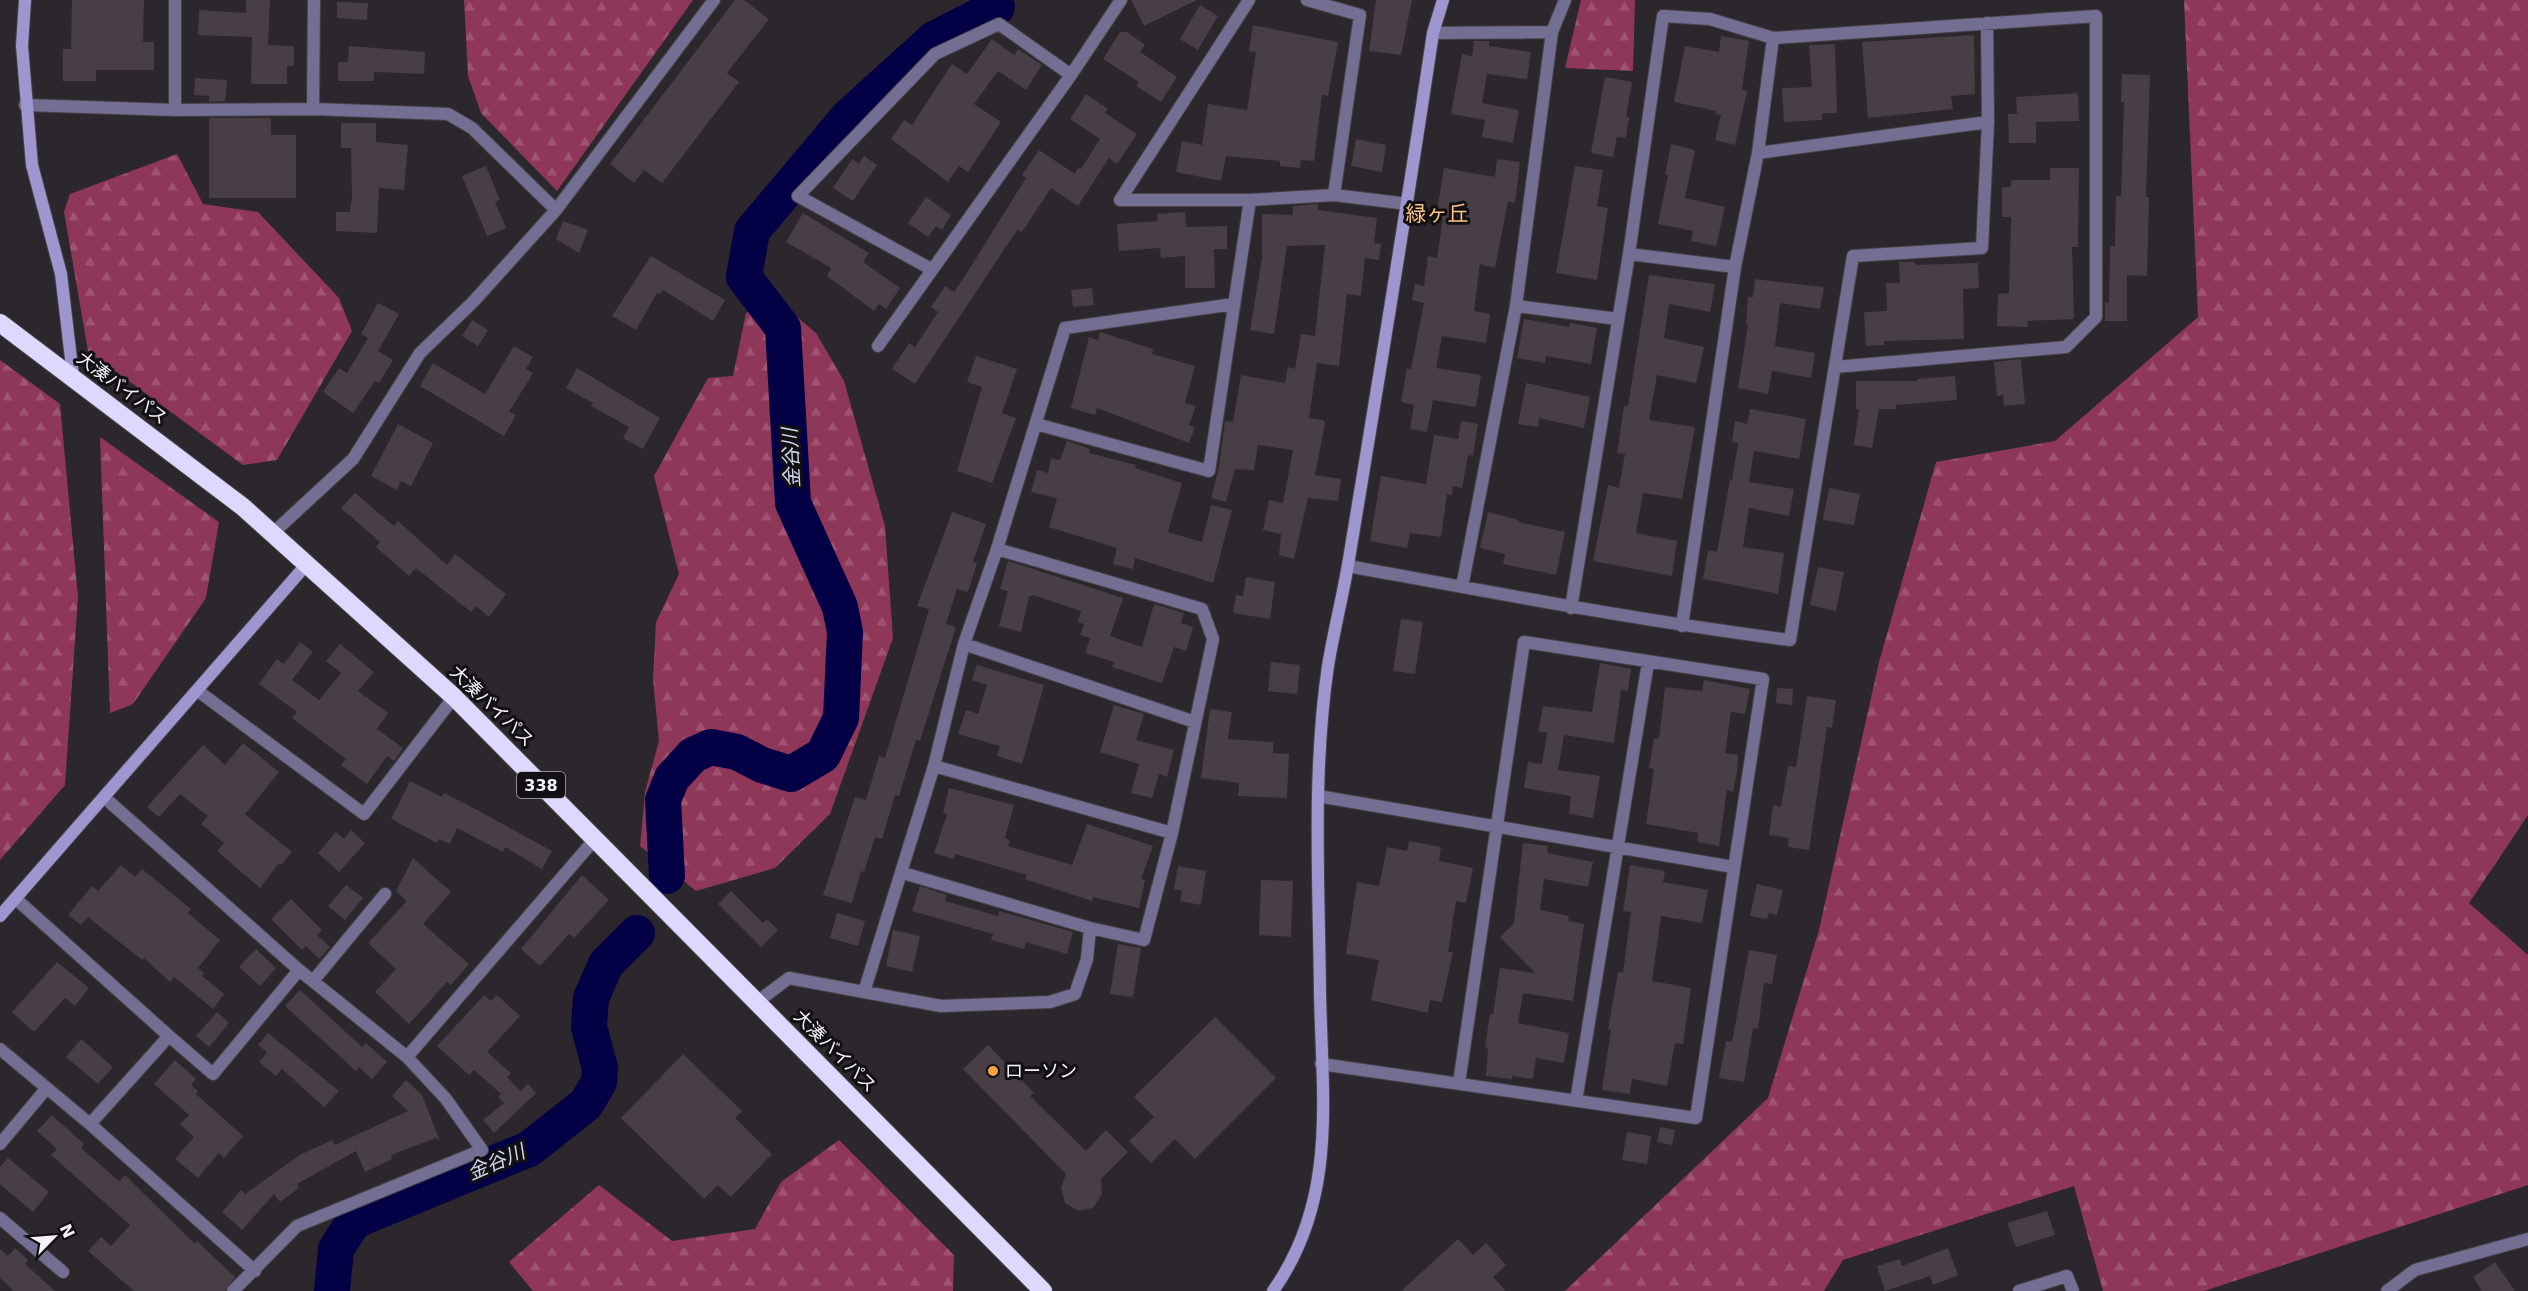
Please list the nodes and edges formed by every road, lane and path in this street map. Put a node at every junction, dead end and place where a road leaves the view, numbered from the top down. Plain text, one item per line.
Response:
1 (25, 0) edge
2 (175, 0) edge
3 (314, 0) edge
4 (714, 0) edge
5 (1120, 0) edge
6 (1249, 0) edge
7 (1307, 0) edge
8 (1443, 0) edge
9 (1565, 0) edge
10 (1987, 22) junction
11 (1552, 32) junction
12 (1433, 33) junction
13 (1773, 38) junction
14 (1071, 75) junction
15 (25, 105) junction
16 (313, 109) junction
17 (176, 110) junction
18 (1988, 122) junction
19 (1758, 153) junction
20 (1334, 195) junction
21 (1250, 200) junction
22 (1408, 204) junction
23 (556, 210) junction
24 (1629, 254) junction
25 (1735, 267) junction
26 (931, 269) junction
27 (1234, 304) junction
28 (1516, 306) junction
29 (1618, 319) junction
30 (0, 323) edge
31 (878, 346) dead end
32 (1835, 367) junction
33 (73, 376) junction
34 (1036, 424) junction
35 (273, 533) junction
36 (998, 549) junction
37 (306, 564) junction
38 (1348, 566) junction
39 (1462, 587) junction
40 (1571, 608) junction
41 (1682, 626) junction
42 (964, 644) junction
43 (1648, 663) junction
44 (198, 691) junction
45 (454, 697) junction
46 (1195, 722) junction
47 (934, 766) junction
48 (1318, 796) junction
49 (105, 798) junction
50 (1498, 827) junction
51 (1172, 833) junction
52 (595, 839) junction
53 (1616, 848) junction
54 (1732, 867) junction
55 (903, 873) junction
56 (385, 894) dead end
57 (15, 899) junction
58 (0, 916) edge
59 (1090, 928) junction
60 (299, 970) junction
61 (313, 981) junction
62 (864, 992) junction
63 (756, 1002) junction
64 (169, 1036) junction
65 (0, 1049) edge
66 (407, 1057) junction
67 (1321, 1064) junction
68 (1459, 1083) junction
69 (46, 1089) junction
70 (1576, 1101) junction
71 (90, 1124) junction
72 (0, 1144) edge
73 (0, 1218) edge
74 (2528, 1239) edge
75 (255, 1271) junction
76 (63, 1272) dead end
77 (233, 1291) edge
78 (1043, 1291) edge
79 (1274, 1291) edge
80 (2019, 1291) edge
81 (2073, 1291) edge
82 (2387, 1291) edge

1 - 15 street
2 - 17 street
3 - 16 street
4 - 23 street
5 - 14 street
6 - 21 street
7 - 20 street
8 - 12 street
9 - 11 street
10 - 13 street
10 - 18 street
10 - 32 street
11 - 12 street
11 - 28 street
12 - 22 street
13 - 19 street
13 - 24 street
14 - 26 street
14 - 26 street
15 - 17 street
15 - 33 street
16 - 17 street
16 - 23 street
18 - 19 street
18 - 32 street
19 - 25 street
20 - 21 street
20 - 22 street
21 - 27 street
22 - 38 street
23 - 35 street
24 - 25 street
24 - 29 street
25 - 41 street
26 - 31 street
27 - 34 street
27 - 34 street
28 - 29 street
28 - 39 street
29 - 40 street
30 - 33 highway, 大湊バイパス / 338
32 - 41 street
33 - 35 highway, 大湊バイパス / 338
34 - 36 street
35 - 37 highway, 大湊バイパス / 338
36 - 42 street
36 - 46 street
37 - 44 street
37 - 45 highway, 大湊バイパス / 338
38 - 39 street
38 - 48 street
39 - 40 street
40 - 41 street
42 - 46 street
42 - 47 street
43 - 50 street
43 - 53 street
43 - 54 street
44 - 45 street
44 - 49 street
45 - 52 highway, 大湊バイパス / 338
46 - 51 street
47 - 51 street
47 - 55 street
48 - 50 street
48 - 67 street
49 - 57 street
49 - 60 street
50 - 53 street
50 - 68 street
51 - 59 street
52 - 63 highway, 大湊バイパス / 338
52 - 66 street
53 - 54 street
53 - 70 street
54 - 70 street
55 - 59 street
55 - 62 street
56 - 61 street
57 - 58 street
57 - 64 street
59 - 62 street
60 - 61 street
60 - 64 street
61 - 66 street
62 - 63 street
63 - 78 highway, 大湊バイパス / 338
64 - 71 street
65 - 69 street
66 - 75 street
67 - 68 street
67 - 79 street
68 - 70 street
69 - 71 street
69 - 72 street
71 - 75 street
73 - 76 street
74 - 82 street
75 - 77 street
80 - 81 street

